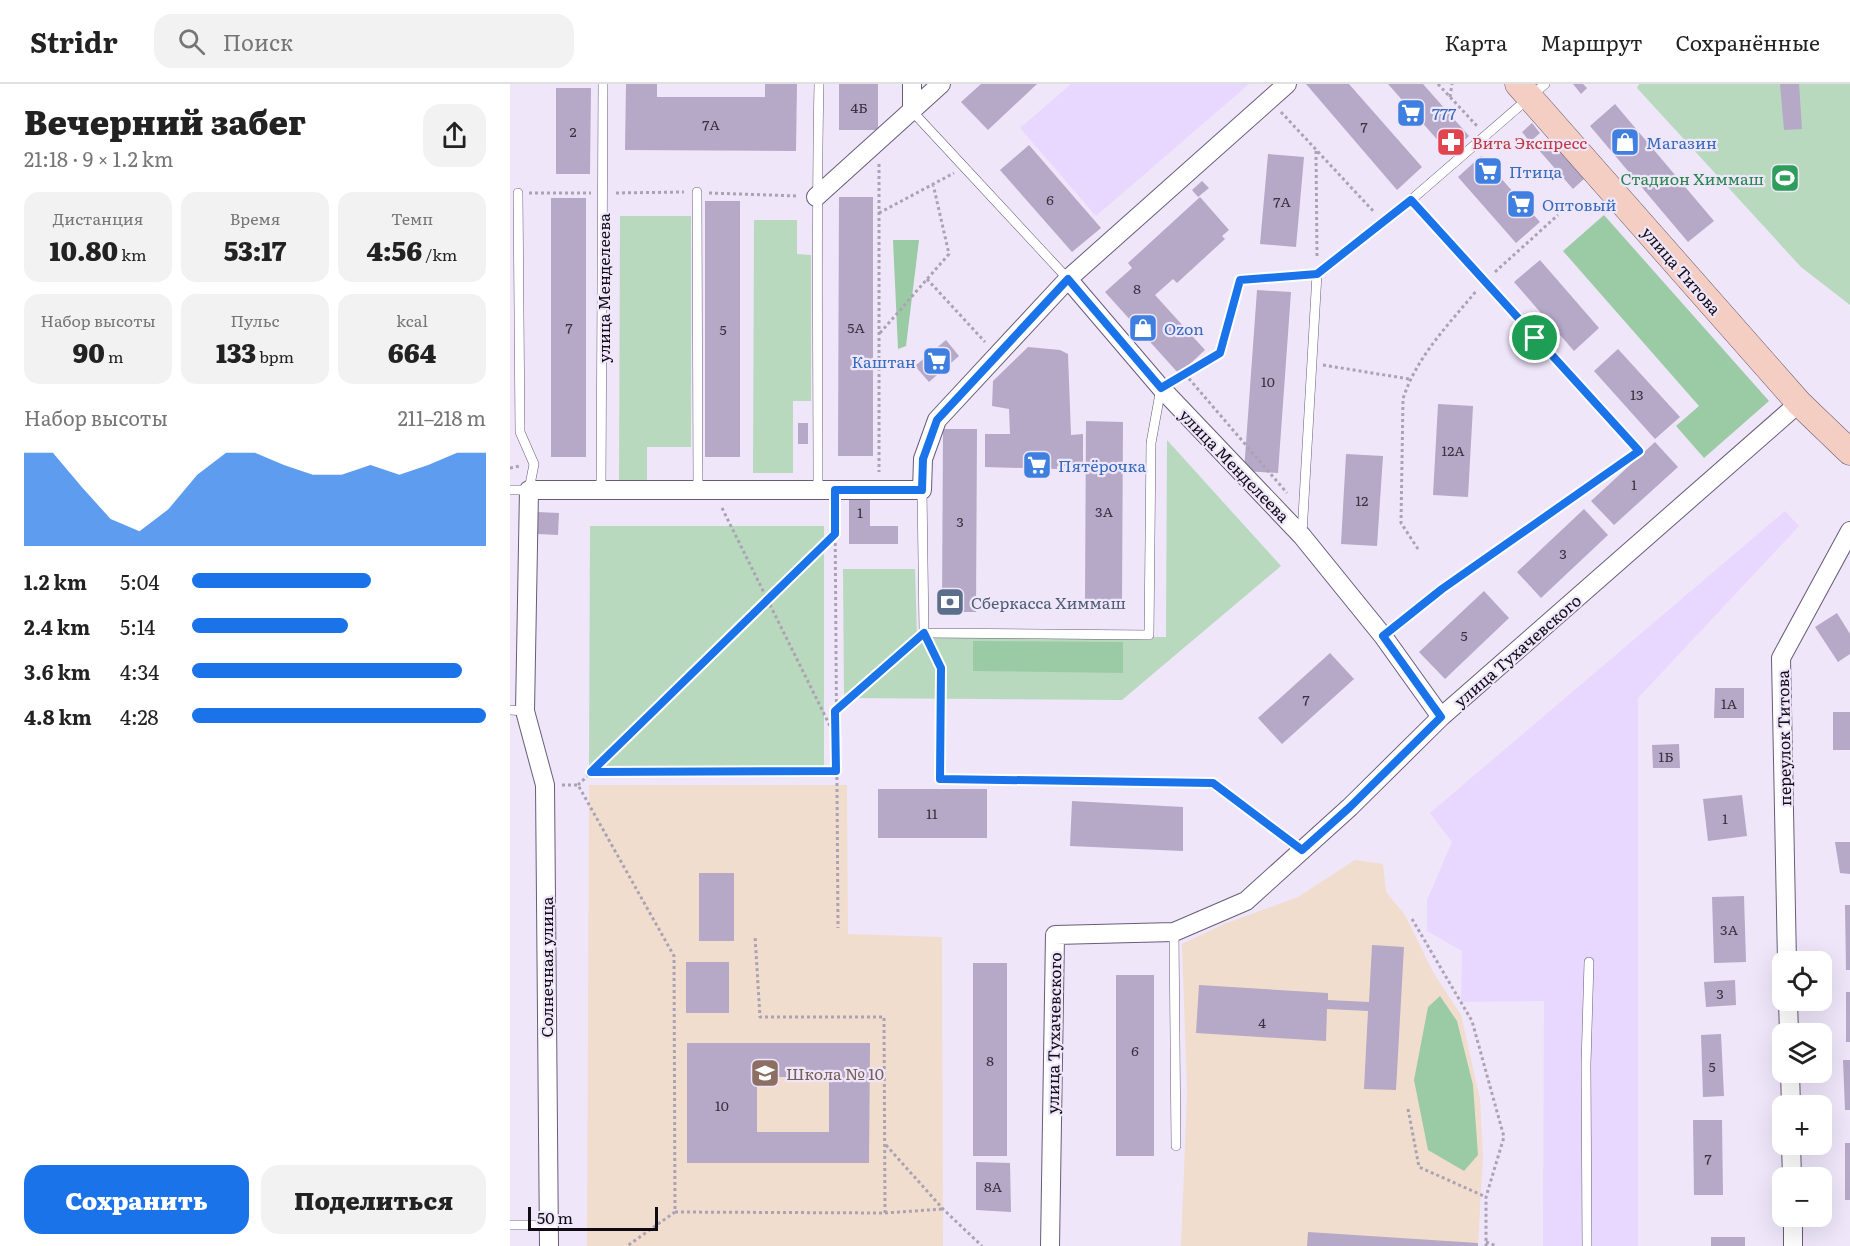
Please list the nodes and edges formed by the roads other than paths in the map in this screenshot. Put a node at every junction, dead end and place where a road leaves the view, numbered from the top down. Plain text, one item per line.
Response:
1 (603, 84) edge
2 (819, 84) edge
3 (912, 84) edge
4 (941, 84) edge
5 (1287, 84) edge
6 (1530, 88) edge
7 (912, 111) junction
8 (697, 192) dead end
9 (518, 193) road end
10 (816, 197) junction
11 (1411, 200) junction
12 (1068, 279) junction
13 (1161, 388) junction
14 (1799, 403) junction
15 (515, 432) edge
16 (1850, 452) edge
17 (510, 490) edge
18 (529, 490) junction
19 (705, 490) junction
20 (826, 490) junction
21 (922, 490) junction
22 (601, 491) junction
23 (1850, 531) edge
24 (1302, 536) junction
25 (1383, 636) junction
26 (518, 711) edge
27 (1441, 717) junction
28 (1174, 932) junction
29 (1788, 951) edge
30 (1589, 963) dead end
31 (1176, 1146) dead end
32 (510, 1225) edge
33 (548, 1225) junction
34 (1793, 1227) edge
35 (549, 1246) edge
36 (1050, 1246) edge
37 (1587, 1246) edge
38 (1793, 1246) edge

1 - 22 lane, улица Менделеева
2 - 10 lane
3 - 7 street
4 - 7 street
5 - 12 street
6 - 11 lane
6 - 14 street, улица Титова
7 - 10 street
7 - 12 lane, улица Менделеева
8 - 19 lane
9 - 15 lane
10 - 20 lane
11 - 24 lane
11 - 25 lane
12 - 13 street, улица Менделеева
12 - 21 street
13 - 21 lane
13 - 24 street, улица Менделеева
14 - 16 street, улица Титова
14 - 27 street, улица Тухачевского
15 - 18 lane, Солнечная улица
17 - 18 lane
18 - 22 street
18 - 26 street, Солнечная улица
19 - 20 street
19 - 22 street
20 - 21 street
23 - 29 street, переулок Титова
24 - 25 street, улица Менделеева
25 - 27 street, улица Менделеева
26 - 33 street, Солнечная улица
27 - 28 street, улица Тухачевского
28 - 31 lane
28 - 36 street, улица Тухачевского
30 - 37 lane
32 - 33 lane
33 - 35 street, Солнечная улица
34 - 38 street

